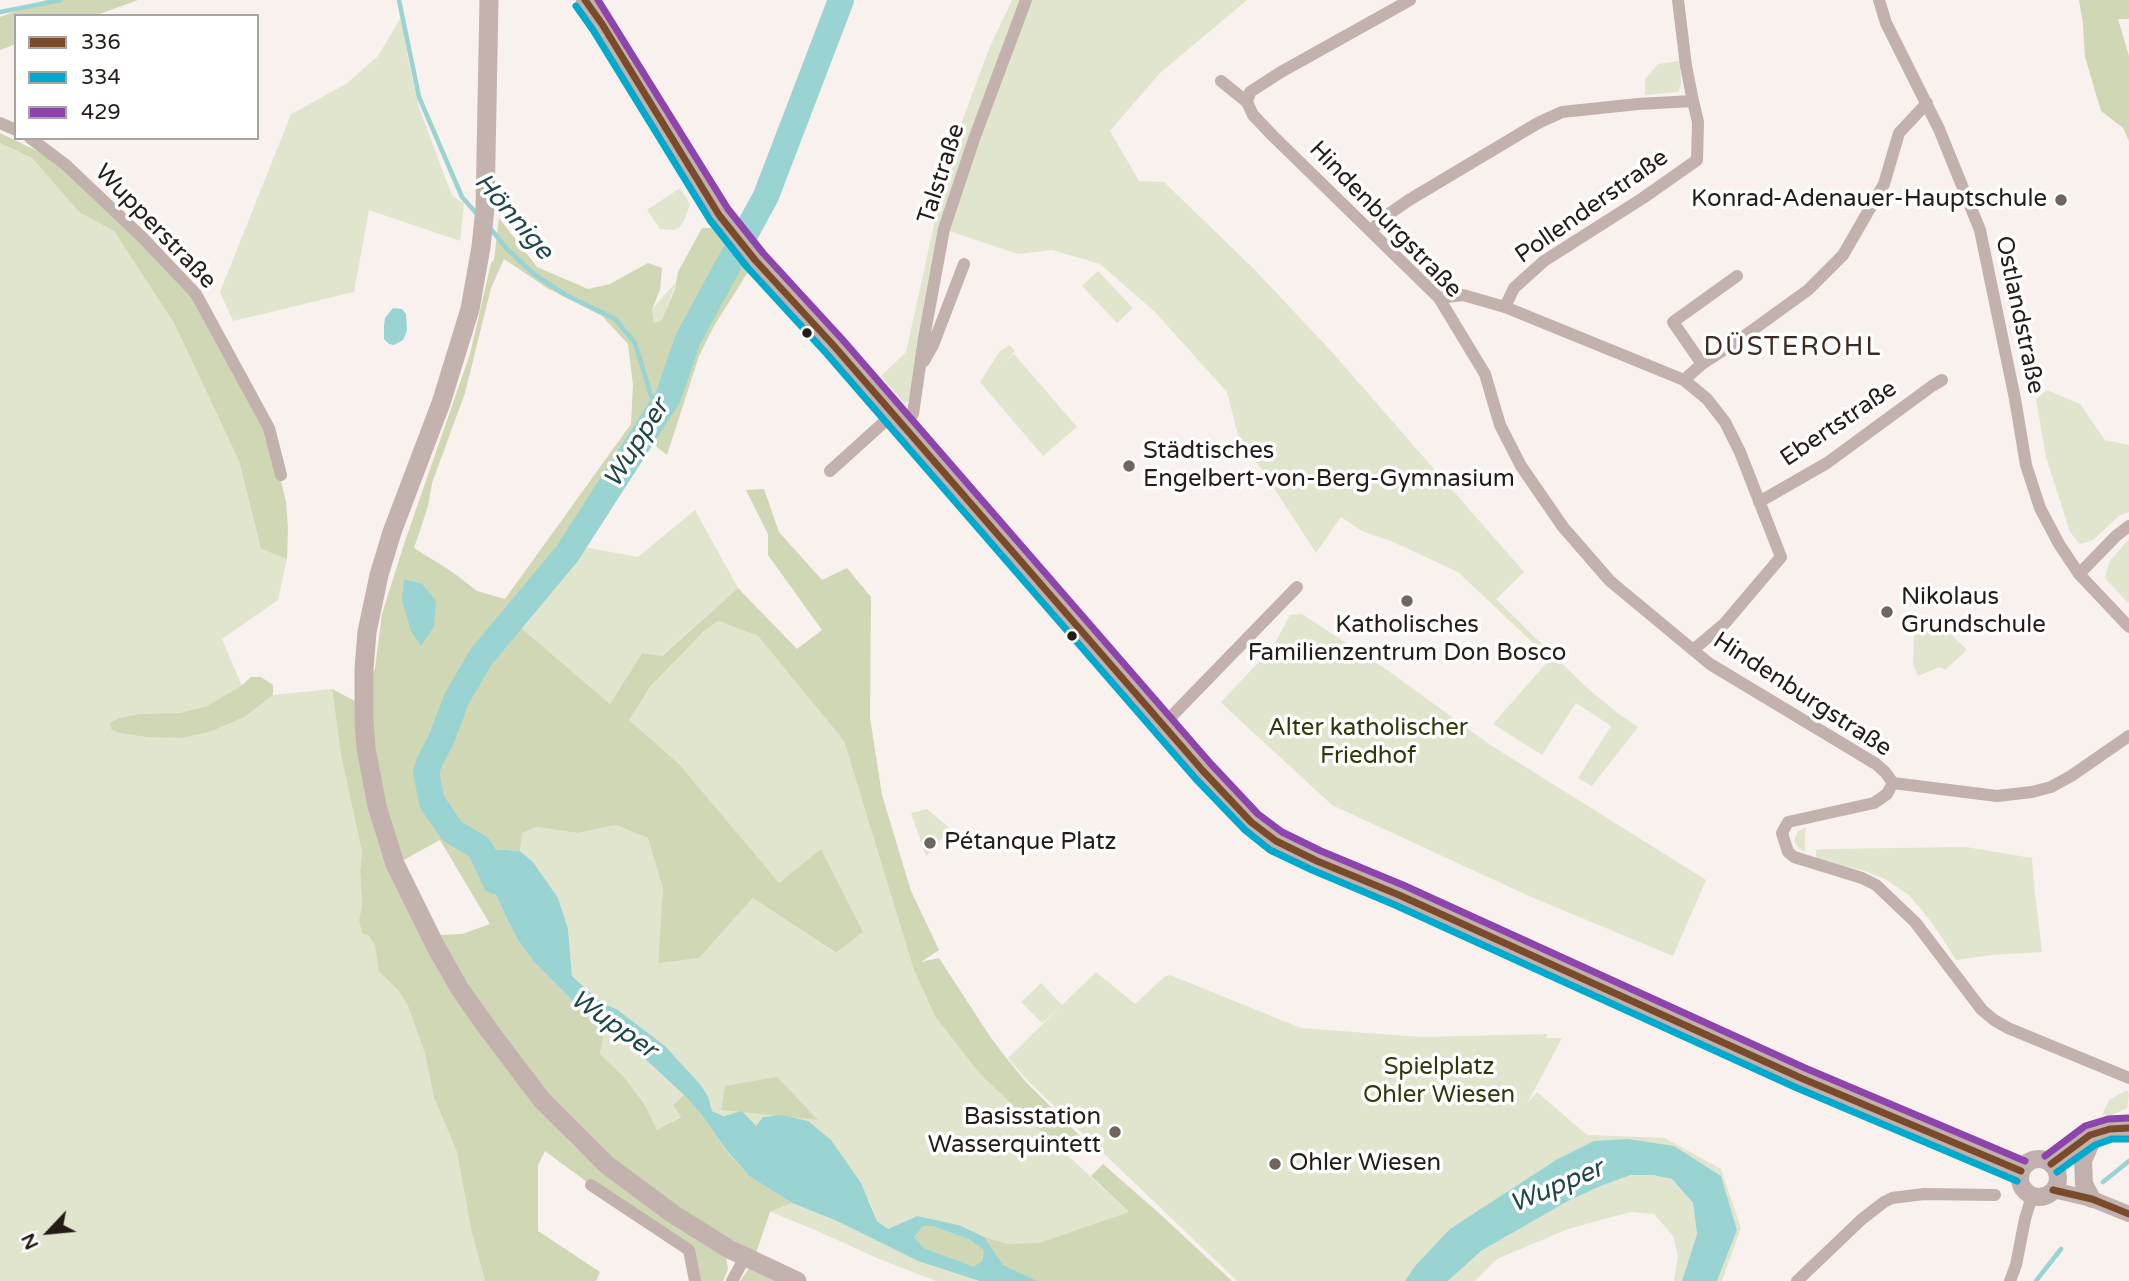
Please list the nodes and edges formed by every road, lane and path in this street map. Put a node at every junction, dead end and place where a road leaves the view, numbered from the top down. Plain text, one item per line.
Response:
1 (489, 0) edge
2 (584, 0) edge
3 (1026, 0) edge
4 (1410, 0) edge
5 (1678, 0) edge
6 (1880, 0) edge
7 (1221, 81) dead end
8 (1693, 101) junction
9 (1247, 102) junction
10 (1927, 103) junction
11 (33, 140) edge
12 (1371, 231) junction
13 (964, 264) dead end
14 (1737, 276) dead end
15 (1439, 298) junction
16 (1505, 307) junction
17 (1702, 364) junction
18 (921, 367) junction
19 (1684, 380) junction
20 (1942, 380) dead end
21 (897, 421) junction
22 (830, 471) dead end
23 (281, 475) dead end
24 (1759, 502) junction
25 (2129, 526) edge
26 (2079, 575) junction
27 (1297, 587) dead end
28 (2129, 627) edge
29 (1693, 650) junction
30 (1163, 726) junction
31 (2129, 736) edge
32 (1894, 783) junction
33 (2129, 1077) edge
34 (2129, 1128) edge
35 (2095, 1133) junction
36 (2052, 1164) junction
37 (2021, 1171) junction
38 (591, 1185) dead end
39 (2053, 1190) junction
40 (1995, 1195) dead end
41 (2032, 1196) junction
42 (2092, 1199) junction
43 (2129, 1214) edge
44 (745, 1257) junction
45 (695, 1281) edge
46 (732, 1281) edge
47 (797, 1281) edge
48 (1797, 1281) edge
49 (2010, 1281) edge

1 - 44 main road
2 - 21 main road
3 - 18 street, Talstraße
4 - 9 street
5 - 8 street
6 - 10 street, Ostlandstraße
7 - 9 street, Hindenburgstraße
8 - 12 street
8 - 16 street, Pollenderstraße
9 - 12 street, Hindenburgstraße
10 - 17 street
10 - 26 street, Ostlandstraße
11 - 23 street, Wupperstraße
12 - 15 street, Hindenburgstraße
13 - 18 street, Talstraße
14 - 17 street
15 - 16 street
15 - 29 street, Hindenburgstraße
16 - 19 street
17 - 19 street
18 - 21 street, Talstraße
19 - 24 street
20 - 24 street, Ebertstraße
21 - 22 street
21 - 30 main road
24 - 29 street
25 - 26 street
26 - 28 street, Ostlandstraße
27 - 30 street
29 - 32 street, Hindenburgstraße
30 - 37 main road
31 - 32 street
32 - 33 street, Hindenburgstraße
34 - 35 main road
35 - 36 main road
35 - 42 main road
36 - 37 main road
36 - 39 main road
37 - 41 main road
38 - 45 street
39 - 41 main road
39 - 42 street
40 - 48 street
41 - 49 street
42 - 43 street
44 - 46 street
44 - 47 main road

